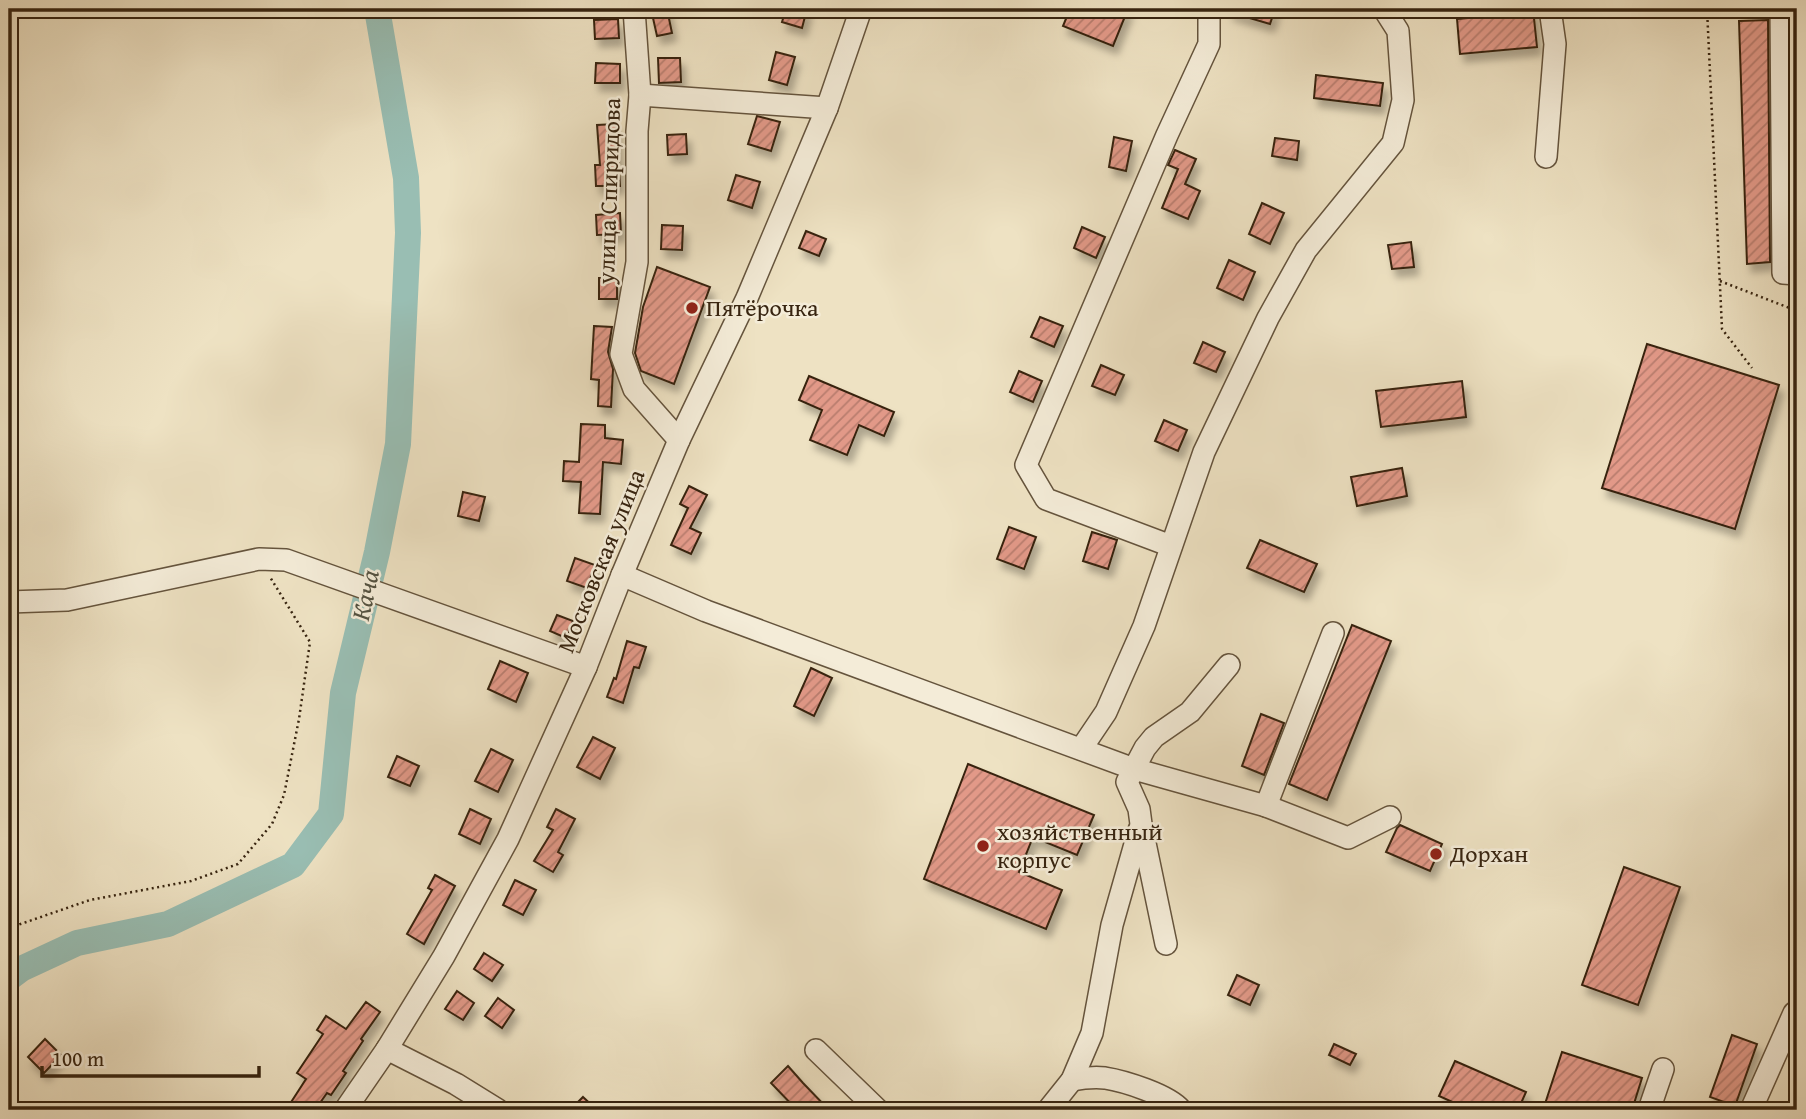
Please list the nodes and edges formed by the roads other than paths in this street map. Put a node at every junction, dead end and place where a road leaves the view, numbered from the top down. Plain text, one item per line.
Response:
1 (634, 9) edge
2 (861, 9) edge
3 (1209, 9) edge
4 (1384, 9) edge
5 (1550, 9) edge
6 (1781, 9) edge
7 (640, 94) junction
8 (827, 108) junction
9 (1546, 157) dead end
10 (1797, 274) edge
11 (680, 440) junction
12 (1171, 546) junction
13 (622, 575) junction
14 (9, 602) edge
15 (1333, 633) dead end
16 (1229, 665) dead end
17 (586, 667) junction
18 (1081, 749) junction
19 (1134, 769) junction
20 (1266, 806) junction
21 (1390, 817) dead end
22 (1141, 824) junction
23 (1166, 944) dead end
24 (1794, 1013) dead end
25 (387, 1049) junction
26 (816, 1050) dead end
27 (1663, 1069) dead end
28 (1072, 1080) junction
29 (345, 1110) edge
30 (498, 1110) edge
31 (878, 1110) edge
32 (1048, 1110) edge
33 (1181, 1110) edge
34 (1649, 1110) edge
35 (1751, 1110) edge

1 - 7 street, улица Спиридова
2 - 8 street, Московская улица
3 - 12 street
4 - 12 street
5 - 9 street
6 - 10 street
7 - 8 street
7 - 11 street, улица Спиридова
8 - 11 street, Московская улица
11 - 13 street, Московская улица
12 - 18 street
13 - 17 street, Московская улица
13 - 18 street
14 - 17 street
15 - 20 street
16 - 19 street
17 - 25 street, Московская улица
18 - 19 street
19 - 20 street
19 - 22 street
20 - 21 street
22 - 23 street
22 - 28 street
24 - 35 street
25 - 29 street, Московская улица
25 - 30 street
26 - 31 street
27 - 34 street
28 - 32 street
28 - 33 street

